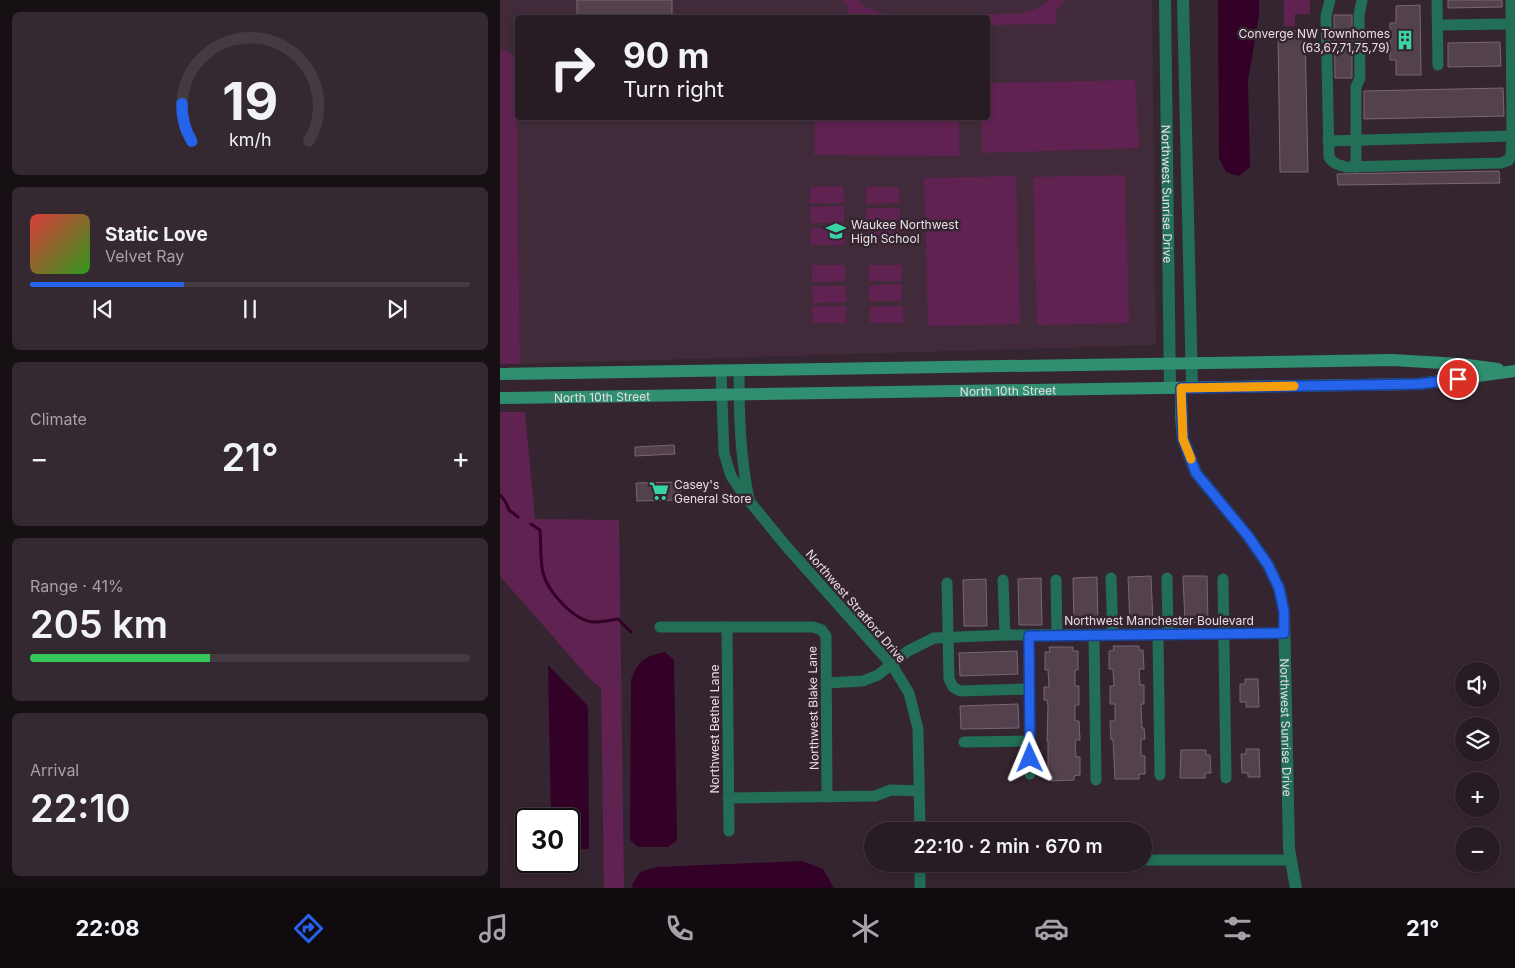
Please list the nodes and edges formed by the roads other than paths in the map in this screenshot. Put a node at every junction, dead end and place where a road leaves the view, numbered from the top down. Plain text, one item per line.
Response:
1 (1165, 0) edge
2 (1182, 0) edge
3 (1330, 0) edge
4 (1362, 0) edge
5 (1437, 0) edge
6 (1511, 0) edge
7 (1438, 24) junction
8 (1511, 24) junction
9 (1438, 65) dead end
10 (1512, 136) junction
11 (1356, 140) junction
12 (1328, 141) junction
13 (1356, 167) junction
14 (1192, 363) junction
15 (1170, 364) junction
16 (739, 370) junction
17 (721, 371) junction
18 (500, 374) edge
19 (1181, 388) junction
20 (721, 394) junction
21 (739, 394) junction
22 (500, 398) edge
23 (749, 501) junction
24 (1111, 578) dead end
25 (1167, 578) dead end
26 (1223, 579) dead end
27 (1003, 580) dead end
28 (1056, 580) dead end
29 (947, 583) dead end
30 (660, 627) dead end
31 (727, 627) junction
32 (1284, 633) junction
33 (1163, 634) junction
34 (1224, 634) junction
35 (1005, 635) junction
36 (1057, 635) junction
37 (1094, 635) junction
38 (1113, 635) junction
39 (949, 636) junction
40 (1029, 636) junction
41 (892, 665) junction
42 (826, 683) junction
43 (1029, 689) junction
44 (1030, 741) junction
45 (964, 742) dead end
46 (1030, 774) dead end
47 (1160, 775) dead end
48 (1226, 778) dead end
49 (1096, 780) dead end
50 (919, 791) junction
51 (827, 797) junction
52 (728, 798) junction
53 (920, 822) edge
54 (729, 831) dead end
55 (1152, 860) edge
56 (1291, 860) junction
57 (920, 872) edge
58 (920, 888) edge
59 (1296, 888) edge

1 - 15 street, Northwest Sunrise Drive
2 - 14 street, Northwest Sunrise Drive
3 - 12 street
4 - 11 street
5 - 7 street
6 - 8 street
7 - 8 street
7 - 9 street
8 - 10 street
10 - 11 street
10 - 13 street
11 - 12 street
11 - 13 street
12 - 13 street
14 - 15 main road, North 10th Street
14 - 19 street, Northwest Sunrise Drive
14 - 19 main road, North 10th Street
15 - 16 main road, North 10th Street
15 - 19 street, Northwest Sunrise Drive
16 - 17 main road, North 10th Street
16 - 21 street
17 - 18 main road, North 10th Street
17 - 20 street, Northwest Stratford Drive
19 - 21 main road, North 10th Street
19 - 32 street, Northwest Sunrise Drive
20 - 21 main road, North 10th Street
20 - 22 main road, North 10th Street
20 - 23 street, Northwest Stratford Drive
21 - 23 street
23 - 41 street, Northwest Stratford Drive
24 - 38 street
25 - 33 street
26 - 34 street
27 - 35 street
28 - 36 street
29 - 39 street
30 - 31 street
31 - 42 street, Northwest Blake Lane
31 - 52 street, Northwest Bethel Lane
32 - 34 street, Northwest Manchester Boulevard
32 - 56 street, Northwest Sunrise Drive
33 - 34 street, Northwest Manchester Boulevard
33 - 38 street, Northwest Manchester Boulevard
33 - 47 street
34 - 48 street
35 - 39 street, Northwest Manchester Boulevard
35 - 40 street, Northwest Manchester Boulevard
36 - 37 street, Northwest Manchester Boulevard
36 - 40 street, Northwest Manchester Boulevard
37 - 38 street, Northwest Manchester Boulevard
37 - 49 street
39 - 41 street, Northwest Manchester Boulevard
39 - 43 street
40 - 43 street
41 - 42 street, Northwest Manchester Boulevard
41 - 50 street, Northwest Stratford Drive
42 - 51 street, Northwest Blake Lane
43 - 44 street
44 - 45 street
44 - 46 street
50 - 51 street
50 - 53 street, Northwest Stratford Drive
51 - 52 street
52 - 54 street, Northwest Bethel Lane
55 - 56 street
56 - 59 street, Northwest Sunrise Drive
57 - 58 street

